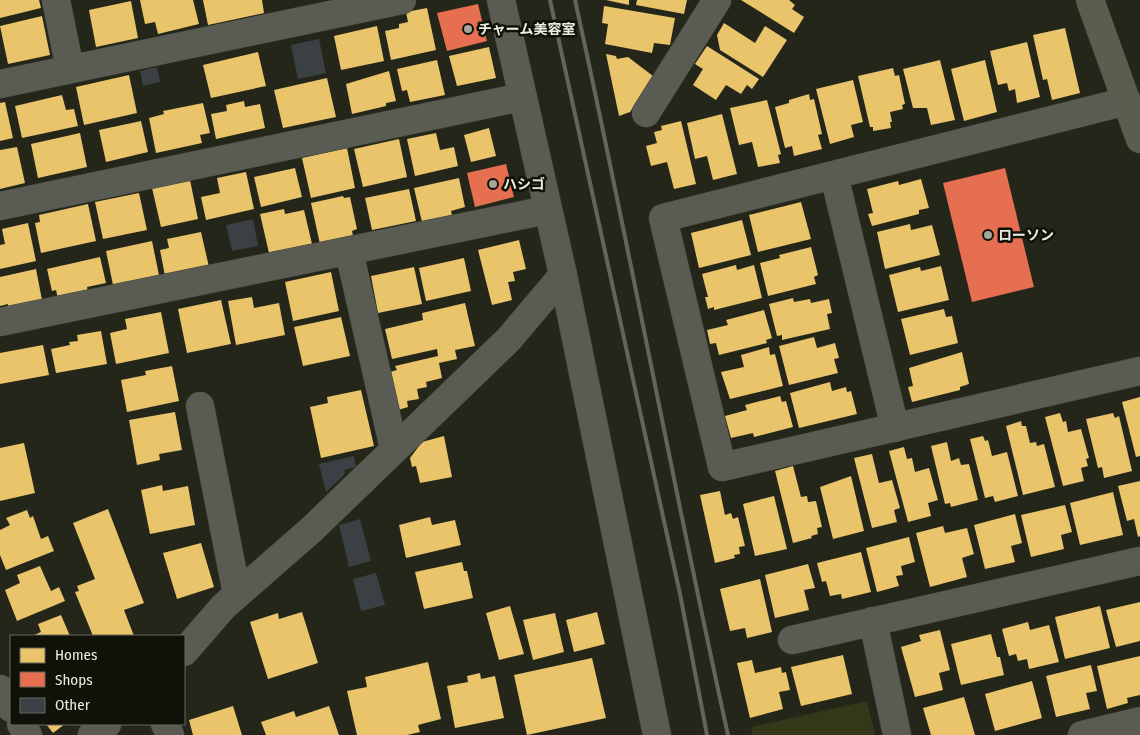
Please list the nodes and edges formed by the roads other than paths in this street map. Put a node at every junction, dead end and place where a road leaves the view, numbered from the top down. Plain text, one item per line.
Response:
1 (56, 0) edge
2 (402, 0) edge
3 (501, 0) edge
4 (717, 0) edge
5 (1090, 0) edge
6 (70, 69) junction
7 (0, 84) edge
8 (1130, 94) edge
9 (522, 98) junction
10 (646, 113) dead end
11 (1140, 139) edge
12 (834, 175) junction
13 (0, 206) edge
14 (547, 210) junction
15 (349, 251) junction
16 (563, 275) junction
17 (0, 322) edge
18 (1140, 371) edge
19 (200, 406) dead end
20 (895, 428) junction
21 (394, 449) junction
22 (1140, 561) edge
23 (237, 594) junction
24 (873, 621) junction
25 (792, 640) dead end
26 (185, 651) edge
27 (0, 689) edge
28 (10, 706) edge
29 (1140, 721) edge
30 (106, 725) edge
31 (92, 735) edge
32 (657, 735) edge
33 (897, 735) edge
34 (1082, 735) edge

1 - 6 street
2 - 6 street
3 - 9 street
4 - 10 street
5 - 8 main road
6 - 7 street
8 - 11 main road
8 - 12 street
9 - 13 street
9 - 14 street
12 - 20 street
12 - 20 street
14 - 15 street
14 - 16 street
15 - 17 street
15 - 21 street
16 - 21 street
16 - 32 street
18 - 20 street
19 - 23 street
21 - 23 street
22 - 24 street
23 - 26 street
24 - 25 street
24 - 33 street
27 - 28 street
29 - 34 street
30 - 31 street

